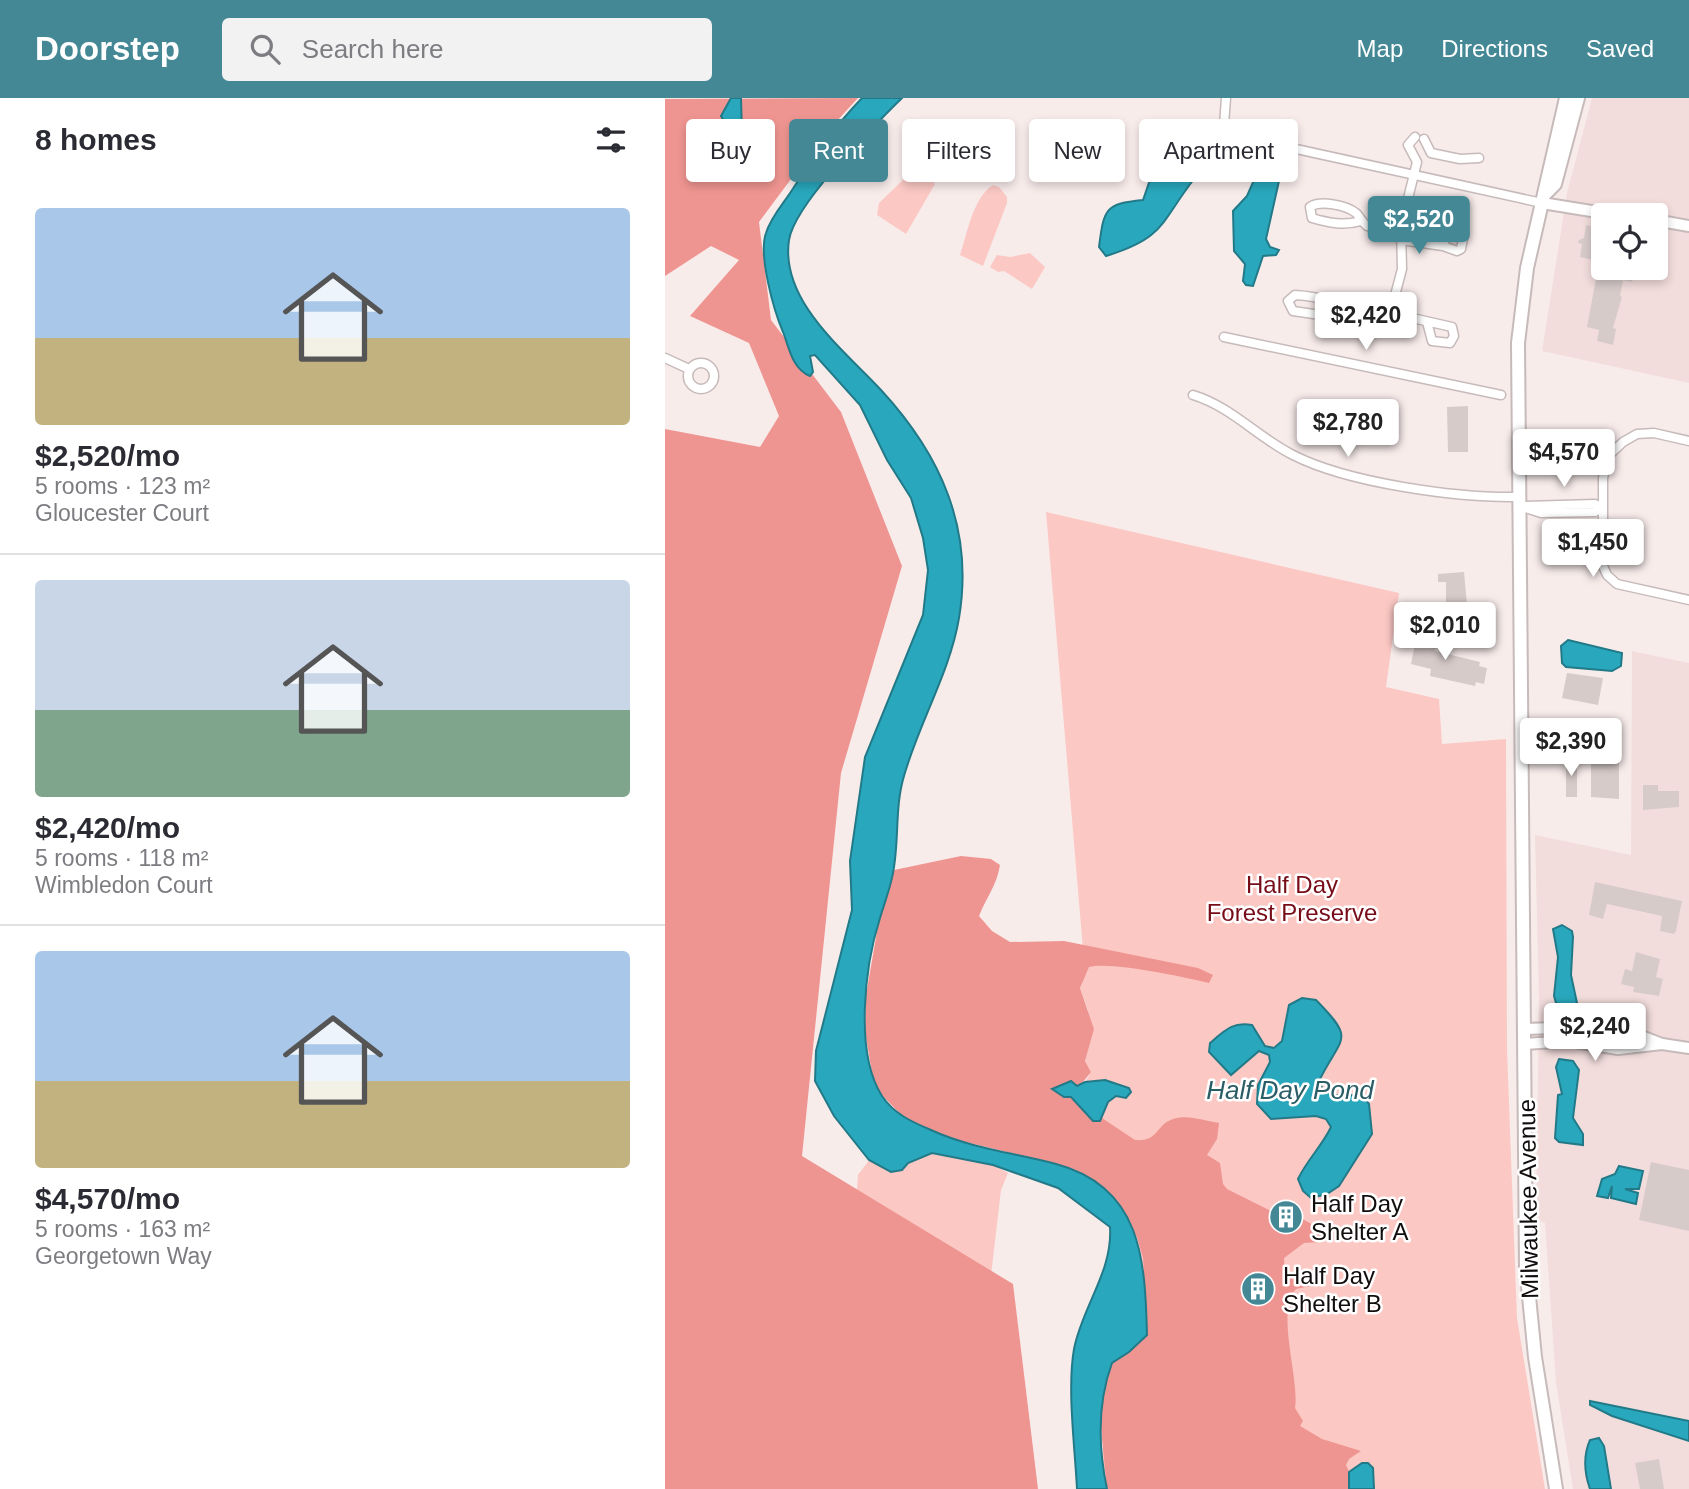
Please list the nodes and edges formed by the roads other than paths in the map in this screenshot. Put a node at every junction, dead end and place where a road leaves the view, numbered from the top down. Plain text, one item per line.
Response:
1 (1226, 98) edge
2 (1566, 98) edge
3 (1578, 98) edge
4 (1431, 153) junction
5 (1479, 158) dead end
6 (1417, 162) junction
7 (1414, 174) junction
8 (1543, 199) junction
9 (1591, 210) edge
10 (1361, 222) junction
11 (1668, 222) edge
12 (1689, 226) edge
13 (1401, 235) junction
14 (1443, 246) dead end
15 (1393, 303) junction
16 (1347, 314) junction
17 (1427, 321) dead end
18 (1224, 337) dead end
19 (665, 358) edge
20 (689, 369) dead end
21 (1501, 395) dead end
22 (1192, 396) dead end
23 (1689, 441) edge
24 (1518, 502) junction
25 (1602, 508) junction
26 (1689, 600) edge
27 (1525, 1029) junction
28 (1525, 1044) junction
29 (1662, 1044) junction
30 (1689, 1048) edge
31 (1556, 1489) edge

1 - 7 street
2 - 8 main road, Milwaukee Avenue
3 - 8 main road, Milwaukee Avenue
4 - 5 street
4 - 6 street
4 - 6 street
6 - 7 street
7 - 8 street
7 - 13 street
8 - 9 street
8 - 24 main road, Milwaukee Avenue
10 - 10 street
10 - 13 street
11 - 12 street
13 - 14 street
13 - 15 street
15 - 16 street
15 - 17 street
16 - 16 street
18 - 21 street
19 - 20 street
22 - 24 street
23 - 25 street
24 - 25 street
24 - 27 main road, Milwaukee Avenue
25 - 26 street
27 - 28 main road, Milwaukee Avenue
27 - 29 street
28 - 29 street
28 - 31 main road, Milwaukee Avenue
29 - 30 street

